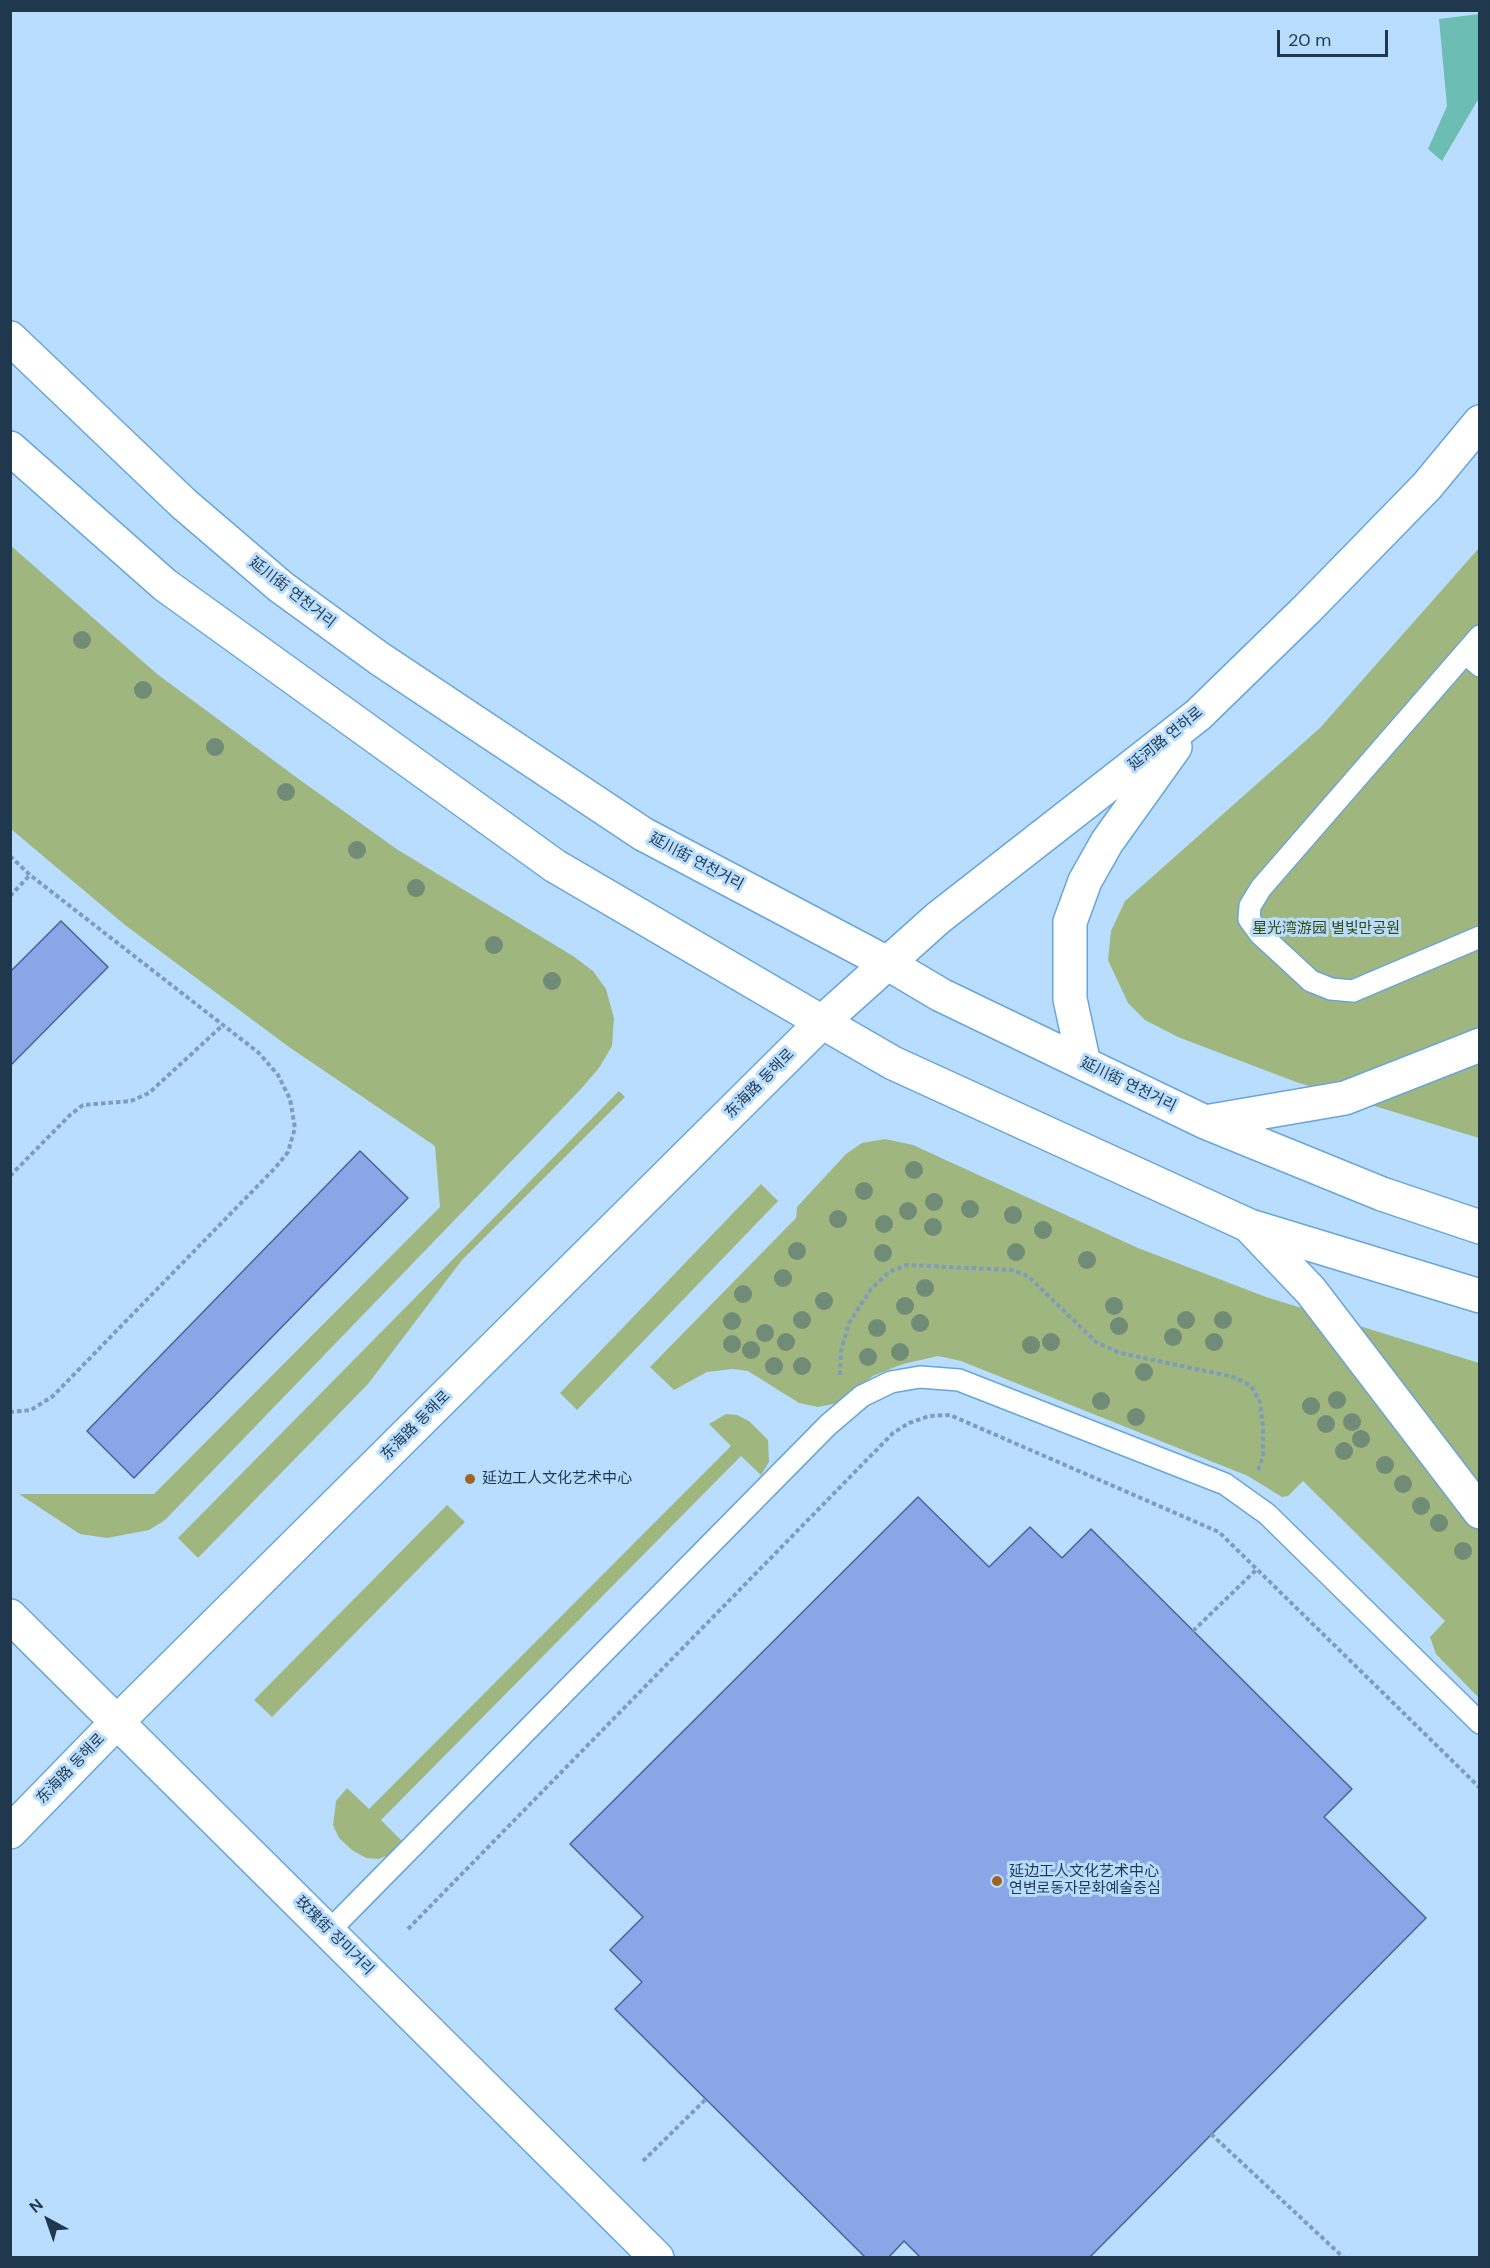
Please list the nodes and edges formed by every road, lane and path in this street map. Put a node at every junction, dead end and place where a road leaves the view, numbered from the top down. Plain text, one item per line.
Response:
1 (10, 338) edge
2 (1479, 422) edge
3 (10, 448) edge
4 (1479, 636) edge
5 (1472, 660) edge
6 (1198, 715) junction
7 (10, 856) edge
8 (30, 875) junction
9 (10, 896) edge
10 (1479, 937) edge
11 (886, 963) junction
12 (822, 1022) junction
13 (223, 1025) junction
14 (1479, 1045) edge
15 (1084, 1064) junction
16 (1205, 1122) junction
17 (10, 1176) edge
18 (1250, 1226) junction
19 (1479, 1227) edge
20 (1479, 1296) edge
21 (848, 1408) junction
22 (10, 1412) edge
23 (1249, 1502) junction
24 (1479, 1512) edge
25 (1257, 1569) junction
26 (10, 1616) edge
27 (1194, 1631) dead end
28 (118, 1722) junction
29 (1479, 1722) edge
30 (1479, 1788) edge
31 (10, 1832) edge
32 (408, 1929) dead end
33 (329, 1932) junction
34 (706, 2099) dead end
35 (1211, 2134) dead end
36 (643, 2161) dead end
37 (657, 2258) edge
38 (1344, 2258) edge

1 - 11 main road, 延川街 연천거리
2 - 6 main road, 延河路 연하로
3 - 12 main road
4 - 5 lane
5 - 10 lane
6 - 11 main road, 延河路 연하로
6 - 15 main road
7 - 8 path
8 - 9 path
8 - 13 path
11 - 12 main road, 延河路 연하로
11 - 15 main road, 延川街 연천거리
12 - 18 main road
12 - 28 main road, 东海路 동해로
13 - 17 path
13 - 22 path
14 - 16 main road
15 - 16 main road, 延川街 연천거리
16 - 19 main road, 延川街 연천거리
18 - 20 main road
18 - 24 main road
21 - 23 lane
21 - 23 path
21 - 33 lane
23 - 29 lane
25 - 27 path
25 - 30 path
25 - 32 path
26 - 28 main road, 玫瑰街 장미거리
28 - 31 main road, 东海路 동해로
28 - 33 main road, 玫瑰街 장미거리
33 - 37 main road, 玫瑰街 장미거리
34 - 36 path
35 - 38 path

